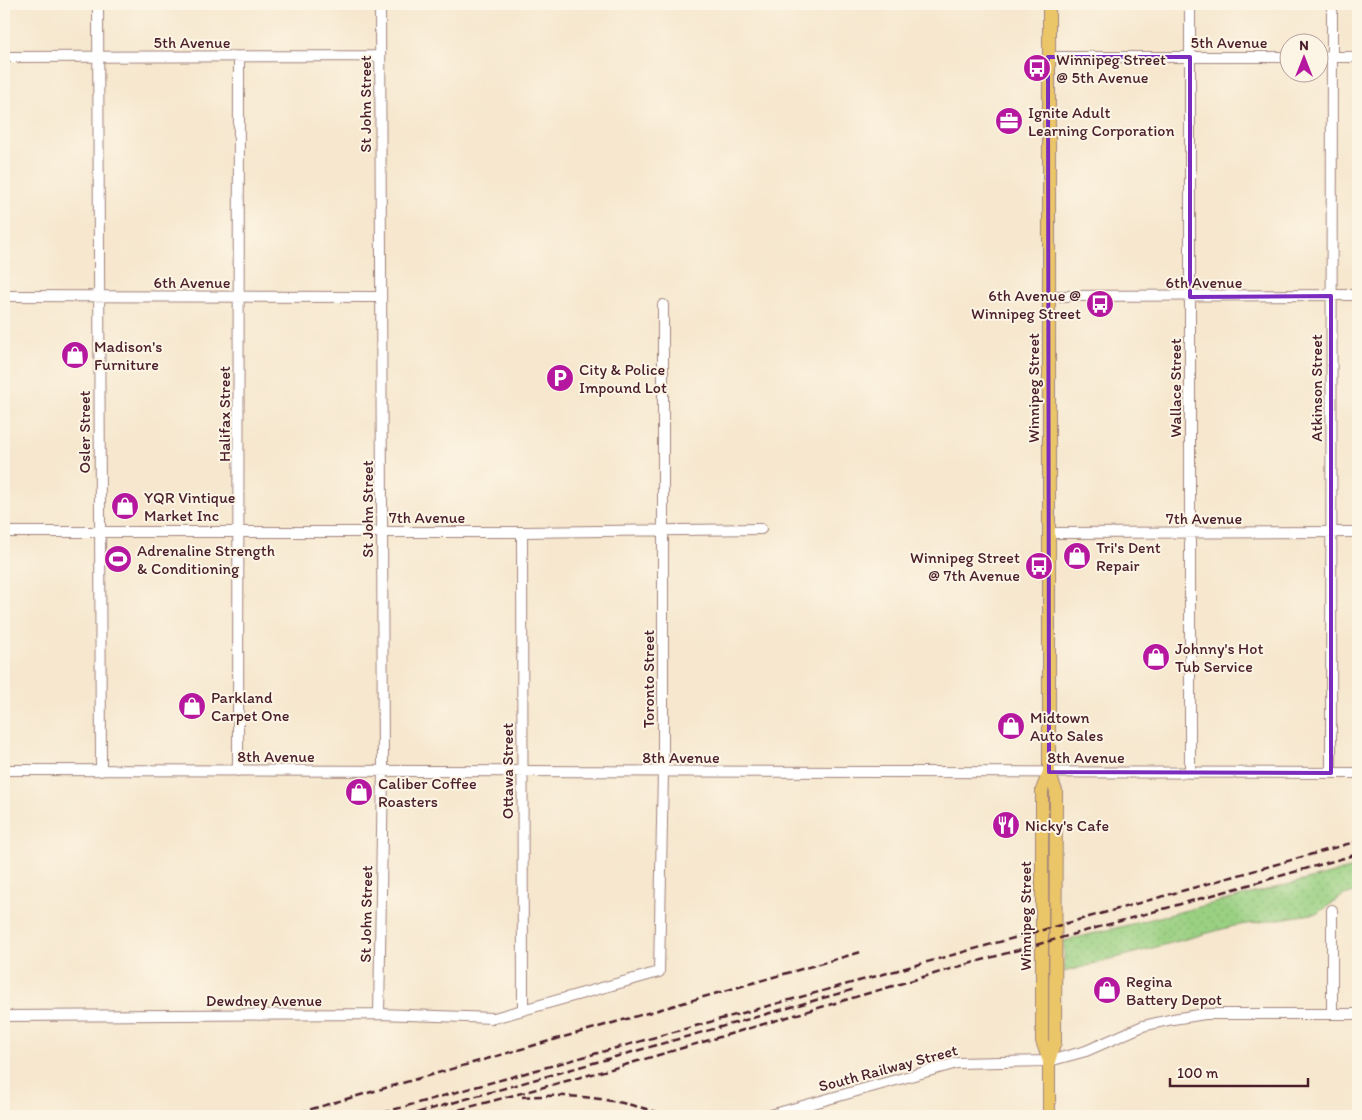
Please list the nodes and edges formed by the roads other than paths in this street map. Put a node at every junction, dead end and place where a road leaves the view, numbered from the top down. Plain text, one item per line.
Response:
1 (98, 4) edge
2 (380, 4) edge
3 (1049, 4) edge
4 (1190, 4) edge
5 (1332, 4) edge
6 (380, 56) junction
7 (4, 57) edge
8 (239, 57) junction
9 (1048, 57) junction
10 (1190, 57) junction
11 (1280, 57) edge
12 (1332, 57) junction
13 (1358, 57) edge
14 (98, 58) junction
15 (1358, 295) edge
16 (4, 296) edge
17 (1049, 296) junction
18 (1331, 296) junction
19 (98, 297) junction
20 (240, 297) junction
21 (381, 297) junction
22 (1190, 297) junction
23 (663, 304) dead end
24 (761, 529) dead end
25 (662, 531) junction
26 (4, 532) edge
27 (238, 532) junction
28 (382, 532) junction
29 (522, 532) junction
30 (1358, 532) edge
31 (100, 533) junction
32 (1049, 533) junction
33 (1190, 533) junction
34 (1331, 533) junction
35 (4, 770) edge
36 (101, 770) junction
37 (238, 771) junction
38 (383, 771) junction
39 (522, 771) junction
40 (663, 772) junction
41 (1049, 772) junction
42 (1190, 772) junction
43 (1332, 773) junction
44 (1358, 773) edge
45 (1332, 910) dead end
46 (523, 1010) junction
47 (379, 1014) junction
48 (1332, 1014) junction
49 (1358, 1014) edge
50 (4, 1016) edge
51 (1049, 1061) junction
52 (767, 1116) edge
53 (1049, 1116) edge

1 - 14 street, Osler Street
2 - 6 street, St John Street
3 - 9 main road, Winnipeg Street
4 - 10 street, Wallace Street
5 - 12 street, Atkinson Street
6 - 8 street, 5th Avenue
6 - 21 street, St John Street
7 - 14 street, 5th Avenue
8 - 14 street, 5th Avenue
8 - 20 street, Halifax Street
9 - 10 street, 5th Avenue
9 - 17 main road, Winnipeg Street
10 - 11 street, 5th Avenue
10 - 22 street, Wallace Street
12 - 13 street
12 - 18 street, Atkinson Street
14 - 19 street, Osler Street
15 - 18 street, 6th Avenue
16 - 19 street, 6th Avenue
17 - 22 street, 6th Avenue
17 - 32 main road, Winnipeg Street
18 - 22 street, 6th Avenue
18 - 34 street, Atkinson Street
19 - 20 street, 6th Avenue
19 - 31 street, Osler Street
20 - 21 street, 6th Avenue
20 - 27 street, Halifax Street
21 - 28 street, St John Street
22 - 33 street, Wallace Street
23 - 25 street, Toronto Street
24 - 25 street, 7th Avenue
25 - 29 street, 7th Avenue
25 - 40 street, Toronto Street
26 - 31 street, 7th Avenue
27 - 28 street, 7th Avenue
27 - 31 street, 7th Avenue
27 - 37 street, Halifax Street
28 - 29 street, 7th Avenue
28 - 38 street, St John Street
29 - 39 street, Ottawa Street
30 - 34 street, 7th Avenue
31 - 36 street, Osler Street
32 - 33 street, 7th Avenue
32 - 41 main road, Winnipeg Street
33 - 34 street, 7th Avenue
33 - 42 street, Wallace Street
34 - 43 street, Atkinson Street
35 - 36 street, 8th Avenue
36 - 37 street, 8th Avenue
37 - 38 street, 8th Avenue
38 - 39 street, 8th Avenue
38 - 47 street, St John Street
39 - 40 street, 8th Avenue
39 - 46 street, Ottawa Street
40 - 41 street, 8th Avenue
40 - 46 street, Toronto Street
41 - 42 street, 8th Avenue
41 - 51 main road, Winnipeg Street
42 - 43 street, 8th Avenue
43 - 44 street, 8th Avenue
45 - 48 street
46 - 47 street, Dewdney Avenue
47 - 50 street, Dewdney Avenue
48 - 49 street
48 - 51 street
51 - 52 street, South Railway Street
51 - 53 main road, Winnipeg Street

